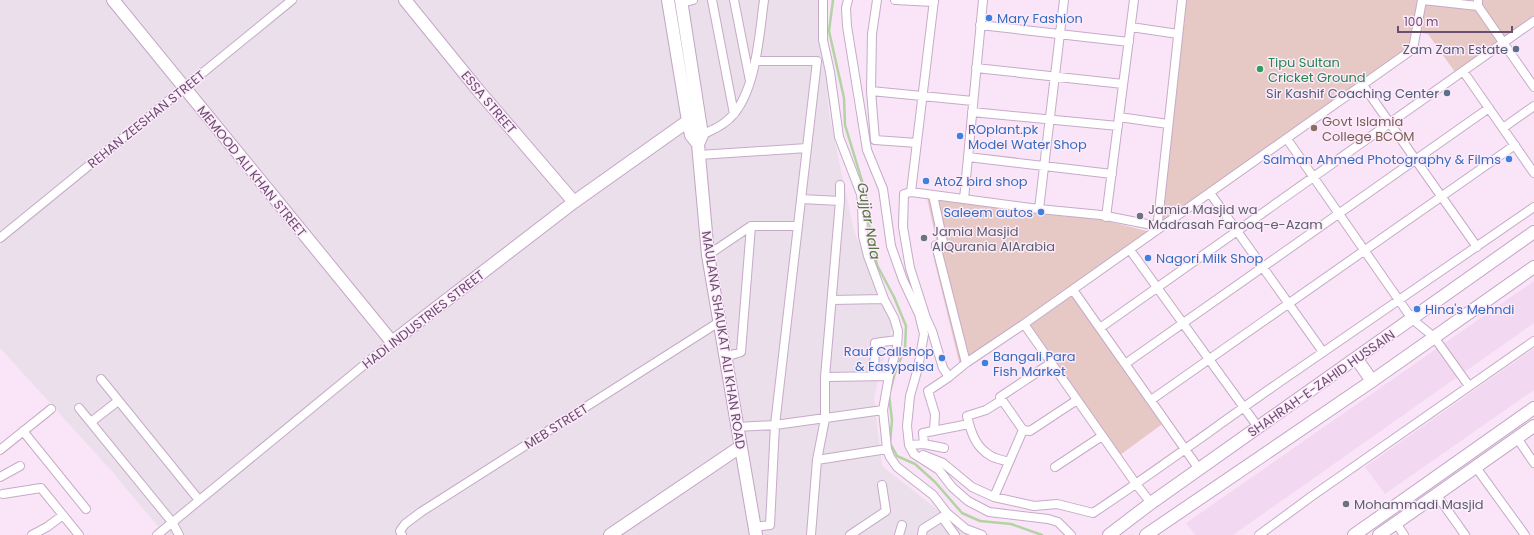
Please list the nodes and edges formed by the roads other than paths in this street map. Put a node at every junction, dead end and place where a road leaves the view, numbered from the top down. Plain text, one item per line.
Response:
1 (113, 0) edge
2 (292, 0) edge
3 (405, 0) edge
4 (668, 0) edge
5 (712, 0) edge
6 (734, 0) edge
7 (764, 0) edge
8 (823, 0) edge
9 (848, 0) edge
10 (877, 0) edge
11 (895, 0) edge
12 (982, 0) edge
13 (1064, 0) edge
14 (1134, 0) edge
15 (1182, 0) edge
16 (1423, 0) edge
17 (685, 1) edge
18 (934, 1) edge
19 (1478, 3) edge
20 (1534, 20) edge
21 (980, 25) junction
22 (1131, 27) junction
23 (1060, 34) junction
24 (1178, 34) junction
25 (1129, 42) junction
26 (1503, 42) junction
27 (755, 61) junction
28 (976, 68) junction
29 (1463, 71) junction
30 (1055, 77) junction
31 (750, 84) junction
32 (1123, 84) junction
33 (1363, 85) junction
34 (1534, 87) edge
35 (184, 88) junction
36 (871, 91) junction
37 (923, 97) junction
38 (973, 101) junction
39 (1534, 106) edge
40 (1489, 108) junction
41 (972, 112) junction
42 (734, 114) junction
43 (699, 116) junction
44 (1119, 117) junction
45 (1050, 120) junction
46 (688, 121) junction
47 (1389, 123) junction
48 (1168, 124) junction
49 (1118, 126) junction
50 (1503, 128) junction
51 (1287, 139) junction
52 (917, 144) junction
53 (700, 145) junction
54 (1515, 145) junction
55 (807, 148) junction
56 (968, 157) junction
57 (1415, 160) junction
58 (1044, 166) junction
59 (1534, 172) edge
60 (1112, 174) junction
61 (1313, 177) junction
62 (840, 185) dead end
63 (911, 192) junction
64 (1210, 193) junction
65 (933, 195) junction
66 (1441, 197) junction
67 (801, 199) junction
68 (964, 199) junction
69 (840, 201) junction
70 (574, 202) junction
71 (1534, 207) edge
72 (1039, 209) junction
73 (1339, 214) junction
74 (1106, 217) junction
75 (751, 226) junction
76 (798, 226) junction
77 (1157, 228) junction
78 (1238, 231) junction
79 (1534, 232) edge
80 (0, 238) edge
81 (1477, 247) junction
82 (1130, 250) junction
83 (1364, 251) junction
84 (708, 255) junction
85 (1263, 267) junction
86 (1534, 267) edge
87 (1158, 288) junction
88 (1073, 290) junction
89 (884, 299) junction
90 (832, 300) junction
91 (1398, 300) junction
92 (1289, 304) junction
93 (1412, 319) junction
94 (719, 322) junction
95 (1183, 323) junction
96 (1024, 324) junction
97 (1100, 328) junction
98 (1434, 337) junction
99 (897, 340) junction
100 (1534, 341) edge
101 (392, 342) junction
102 (1323, 352) junction
103 (725, 358) junction
104 (1356, 358) junction
105 (1209, 359) junction
106 (966, 363) junction
107 (1051, 363) junction
108 (1125, 364) junction
109 (874, 376) junction
110 (889, 376) junction
111 (825, 377) junction
112 (949, 377) junction
113 (101, 379) dead end
114 (1372, 381) junction
115 (1469, 386) junction
116 (118, 400) junction
117 (1002, 400) junction
118 (1077, 400) junction
119 (1151, 400) junction
120 (79, 408) dead end
121 (1244, 408) junction
122 (1534, 408) edge
123 (51, 409) dead end
124 (883, 410) junction
125 (825, 419) junction
126 (91, 422) junction
127 (969, 424) junction
128 (775, 425) junction
129 (1534, 426) edge
130 (737, 427) junction
131 (1258, 427) junction
132 (1023, 430) junction
133 (23, 431) junction
134 (934, 431) junction
135 (1102, 436) junction
136 (1516, 438) junction
137 (924, 444) junction
138 (909, 445) junction
139 (740, 447) junction
140 (944, 448) dead end
141 (887, 449) junction
142 (1185, 449) junction
143 (0, 450) edge
144 (923, 455) dead end
145 (818, 460) junction
146 (1009, 462) junction
147 (1534, 463) edge
148 (20, 466) dead end
149 (1475, 466) junction
150 (1056, 467) dead end
151 (1199, 469) junction
152 (0, 477) edge
153 (1136, 484) junction
154 (882, 485) dead end
155 (3, 494) dead end
156 (1436, 494) junction
157 (994, 497) junction
158 (199, 500) junction
159 (1151, 503) junction
160 (86, 509) dead end
161 (63, 515) junction
162 (944, 515) junction
163 (172, 522) junction
164 (1396, 523) junction
165 (902, 525) dead end
166 (755, 531) edge
167 (399, 534) edge
168 (32, 535) edge
169 (79, 535) edge
170 (157, 535) edge
171 (179, 535) edge
172 (610, 535) edge
173 (811, 535) edge
174 (850, 535) edge
175 (899, 535) edge
176 (922, 535) edge
177 (955, 535) edge
178 (982, 535) edge
179 (1071, 535) edge
180 (1108, 535) edge
181 (1146, 535) edge
182 (1259, 535) edge
183 (1354, 535) edge
184 (1379, 535) edge
185 (1404, 535) edge
186 (1465, 535) edge
187 (1525, 535) edge

1 - 35 main road, MEMOOD ALI KHAN STREET
2 - 35 street, REHAN ZEESHAN STREET
3 - 70 main road, ESSA STREET
4 - 46 main road, MAULANA SHAUKAT ALI KHAN ROAD
5 - 42 street
6 - 31 street
7 - 27 street
8 - 89 street
9 - 138 street
10 - 36 street
11 - 18 street
12 - 21 street
13 - 23 street
14 - 22 street
15 - 24 street
16 - 19 street
16 - 33 street
17 - 43 main road, MAULANA SHAUKAT ALI KHAN ROAD
18 - 37 street
19 - 26 street
20 - 26 street
21 - 23 street
21 - 28 street
22 - 24 street
22 - 25 street
23 - 25 street
23 - 30 street
24 - 48 street
25 - 32 street
26 - 29 street
26 - 34 street
27 - 31 street
27 - 55 street
28 - 30 street
28 - 38 street
29 - 40 street
29 - 47 street
30 - 32 street
30 - 45 street
31 - 42 street
32 - 44 street
33 - 47 street
33 - 51 street
35 - 80 street, REHAN ZEESHAN STREET
35 - 101 main road, MEMOOD ALI KHAN STREET
36 - 37 street
36 - 52 street
37 - 38 street
37 - 52 street
38 - 41 street
39 - 50 street
40 - 50 street
40 - 57 street
41 - 45 street
41 - 56 street
42 - 53 street
43 - 46 main road, HADI INDUSTRIES STREET
43 - 53 main road, MAULANA SHAUKAT ALI KHAN ROAD
44 - 48 street
44 - 49 street
45 - 49 street
45 - 58 street
46 - 53 main road, MAULANA SHAUKAT ALI KHAN ROAD
46 - 70 main road, HADI INDUSTRIES STREET
47 - 57 street
47 - 61 street
48 - 77 street
49 - 60 street
50 - 54 street
51 - 61 street
51 - 64 street
52 - 63 street
53 - 55 street
53 - 84 main road, MAULANA SHAUKAT ALI KHAN ROAD
54 - 59 street
54 - 66 street
55 - 67 street
56 - 58 street
56 - 68 street
57 - 66 street
57 - 73 street
58 - 60 street
58 - 72 street
60 - 74 street
61 - 73 street
61 - 78 street
62 - 69 street
63 - 65 street
63 - 112 street
64 - 77 street
64 - 78 street
65 - 68 street
65 - 106 street
66 - 81 street
66 - 83 street
67 - 69 street
67 - 76 street
68 - 72 street
69 - 90 street
70 - 101 main road, HADI INDUSTRIES STREET
71 - 81 street
72 - 74 street
73 - 83 street
73 - 85 street
74 - 77 street
75 - 76 street
75 - 84 street
75 - 103 street
76 - 128 street
77 - 82 street
78 - 85 street
78 - 87 street
79 - 93 main road, SHAHRAH-E-ZAHID HUSSAIN
81 - 91 street
82 - 87 street
82 - 88 street
83 - 91 street
83 - 92 street
84 - 94 main road, MAULANA SHAUKAT ALI KHAN ROAD
85 - 92 street
85 - 95 street
86 - 98 main road, SHAHRAH-E-ZAHID HUSSAIN
87 - 95 street
87 - 97 street
88 - 96 street
88 - 97 street
89 - 90 street
89 - 99 street
90 - 111 street
91 - 93 street
91 - 102 street
92 - 102 street
92 - 105 street
93 - 98 street
93 - 104 main road, SHAHRAH-E-ZAHID HUSSAIN
94 - 103 main road, MAULANA SHAUKAT ALI KHAN ROAD
94 - 167 street, MEB STREET
95 - 105 street
95 - 108 street
96 - 106 street
96 - 107 street
97 - 108 street
98 - 114 main road, SHAHRAH-E-ZAHID HUSSAIN
98 - 115 street
99 - 109 street
99 - 110 street
100 - 115 street
101 - 158 street, HADI INDUSTRIES STREET
102 - 121 street
103 - 130 main road, MAULANA SHAUKAT ALI KHAN ROAD
104 - 114 main road
104 - 131 main road, SHAHRAH-E-ZAHID HUSSAIN
105 - 119 street
105 - 121 street
106 - 112 street
107 - 117 street
107 - 118 street
108 - 119 street
109 - 110 street
109 - 111 street
110 - 124 street
111 - 125 street
112 - 134 street
113 - 116 street
114 - 181 main road, SHAHRAH-E-ZAHID HUSSAIN
115 - 182 street
116 - 126 street
116 - 158 street
117 - 127 street
117 - 132 street
118 - 132 street
118 - 135 street
119 - 142 street
120 - 126 street
121 - 131 street
121 - 142 street
122 - 183 main road
123 - 133 street
124 - 125 street
124 - 141 street
125 - 128 street
125 - 145 street
126 - 163 street
127 - 134 street
127 - 146 street
128 - 130 street
128 - 166 street
129 - 136 main road
130 - 139 main road, MAULANA SHAUKAT ALI KHAN ROAD
131 - 151 main road, SHAHRAH-E-ZAHID HUSSAIN
132 - 146 street
133 - 143 street
133 - 160 street
134 - 137 street
135 - 150 street
135 - 153 street
136 - 147 street
136 - 149 main road
137 - 138 street
137 - 140 street
138 - 179 street
139 - 166 main road, MAULANA SHAUKAT ALI KHAN ROAD
139 - 172 main road
141 - 145 street
141 - 162 street
142 - 151 street
142 - 153 street
144 - 157 street
145 - 173 street
146 - 157 street
148 - 152 street
149 - 156 main road
149 - 187 street
151 - 159 main road, SHAHRAH-E-ZAHID HUSSAIN
153 - 157 street
153 - 159 street
154 - 174 street
155 - 161 street
156 - 164 main road
156 - 186 street
158 - 163 street, HADI INDUSTRIES STREET
159 - 180 main road, SHAHRAH-E-ZAHID HUSSAIN
161 - 168 street
161 - 169 street
162 - 176 street
162 - 177 street
162 - 178 street
163 - 170 street, HADI INDUSTRIES STREET
163 - 171 street
164 - 184 main road
164 - 185 street
165 - 175 street

